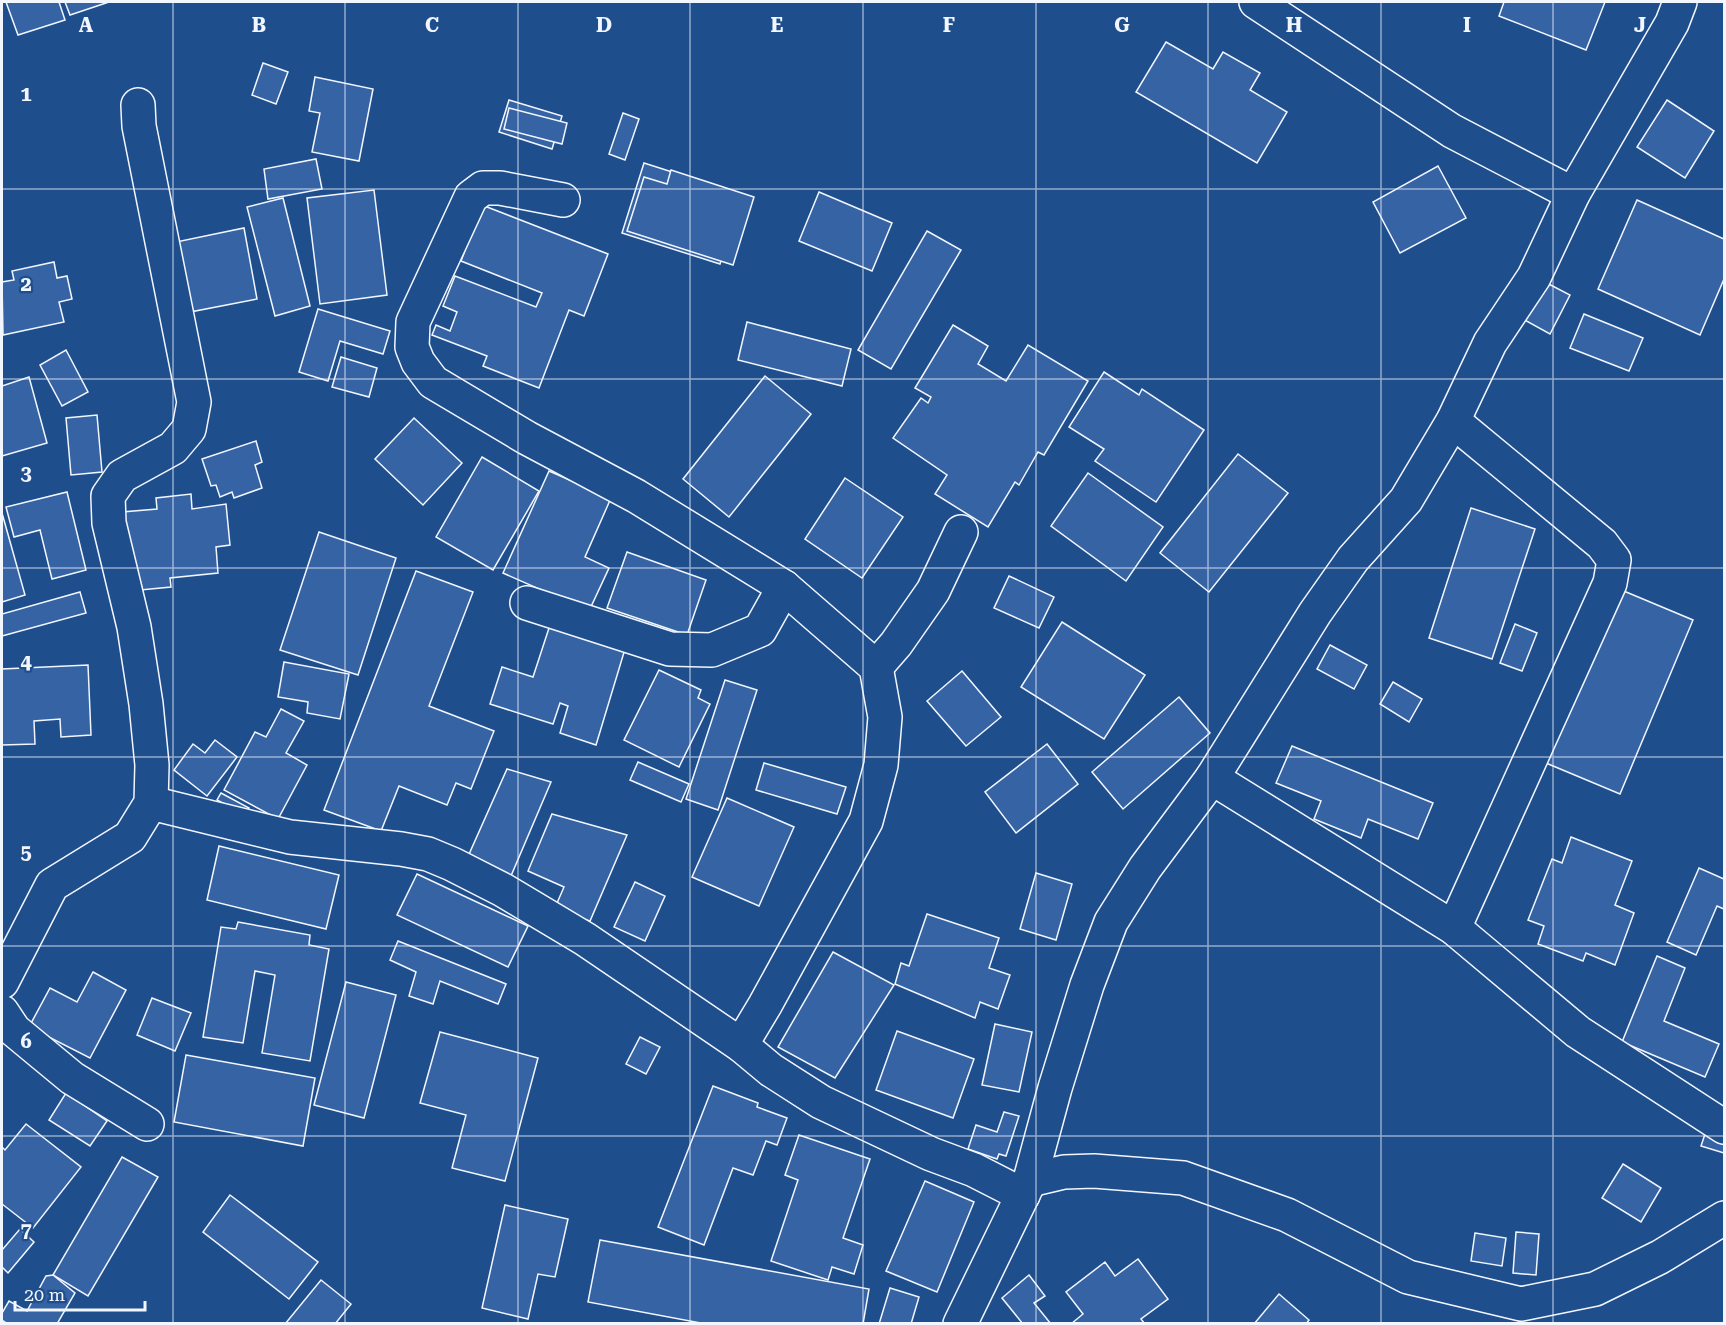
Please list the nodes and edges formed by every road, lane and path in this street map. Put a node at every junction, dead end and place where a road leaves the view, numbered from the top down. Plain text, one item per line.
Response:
1 (1256, 2) edge
2 (1680, 2) edge
3 (138, 105) dead end
4 (1573, 194) junction
5 (563, 200) dead end
6 (1453, 421) junction
7 (961, 532) dead end
8 (784, 587) junction
9 (528, 603) dead end
10 (876, 667) junction
11 (1212, 778) junction
12 (151, 803) junction
13 (1454, 928) junction
14 (2, 982) edge
15 (2, 1012) edge
16 (741, 1045) junction
17 (147, 1124) dead end
18 (1725, 1127) edge
19 (1026, 1187) junction
20 (1725, 1218) edge
21 (1521, 1313) edge
22 (960, 1323) edge

1 - 4 street
2 - 4 street
3 - 12 street
4 - 6 street
5 - 8 street
6 - 11 street
6 - 13 street
7 - 10 street
8 - 9 street
8 - 10 street
10 - 16 street
11 - 13 street
11 - 19 street
12 - 14 street
12 - 16 street
13 - 18 street
15 - 17 street
16 - 19 street
19 - 21 street
19 - 22 street
20 - 21 street

